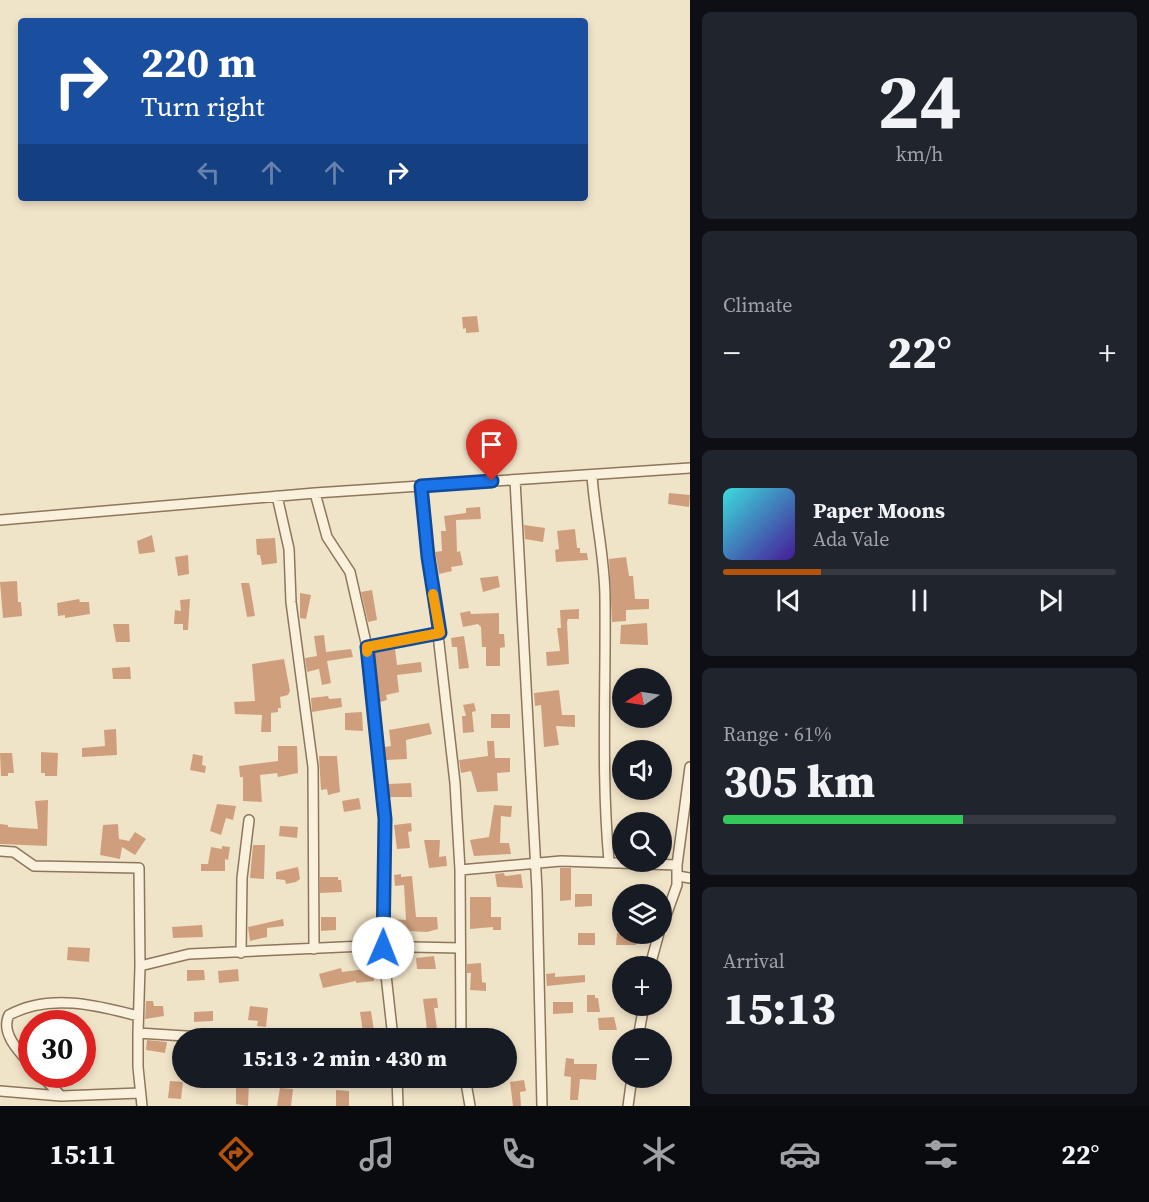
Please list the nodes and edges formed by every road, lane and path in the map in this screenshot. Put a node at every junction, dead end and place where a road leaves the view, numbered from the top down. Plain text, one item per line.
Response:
1 (690, 468) edge
2 (592, 476) junction
3 (515, 480) junction
4 (421, 486) junction
5 (315, 493) junction
6 (277, 496) junction
7 (0, 519) edge
8 (440, 633) junction
9 (367, 647) junction
10 (690, 767) edge
11 (249, 820) dead end
12 (0, 851) edge
13 (609, 861) junction
14 (535, 862) junction
15 (677, 865) junction
16 (460, 870) junction
17 (678, 876) junction
18 (690, 878) edge
19 (672, 895) edge
20 (383, 948) junction
21 (460, 948) junction
22 (314, 949) junction
23 (241, 953) junction
24 (140, 966) junction
25 (18, 1010) edge
26 (18, 1010) edge
27 (138, 1016) junction
28 (392, 1028) edge
29 (461, 1028) edge
30 (138, 1033) junction
31 (172, 1035) edge
32 (18, 1048) edge
33 (53, 1088) edge
34 (397, 1088) edge
35 (467, 1088) edge
36 (630, 1088) edge
37 (0, 1091) edge
38 (140, 1093) junction
39 (61, 1096) junction
40 (142, 1106) edge
41 (398, 1106) edge
42 (470, 1106) edge
43 (542, 1106) edge
44 (628, 1106) edge

1 - 2 street
2 - 3 street
2 - 13 street
3 - 4 street
3 - 14 street
4 - 5 street
4 - 8 street
5 - 6 street
5 - 9 street
6 - 7 street
6 - 22 street
8 - 9 street
8 - 16 street
9 - 20 street
10 - 15 street
11 - 23 street
12 - 24 street
13 - 14 street
13 - 15 street
14 - 16 street
14 - 43 street
15 - 17 street
16 - 21 street
17 - 18 street
17 - 19 street
20 - 21 street
20 - 22 street
20 - 28 street
21 - 29 street
22 - 23 street
23 - 24 street
24 - 27 street
25 - 32 street
26 - 27 street
27 - 30 street
30 - 31 street
30 - 38 street
33 - 39 street
34 - 41 street
35 - 42 street
36 - 44 street
37 - 39 street
38 - 39 street
38 - 40 street

